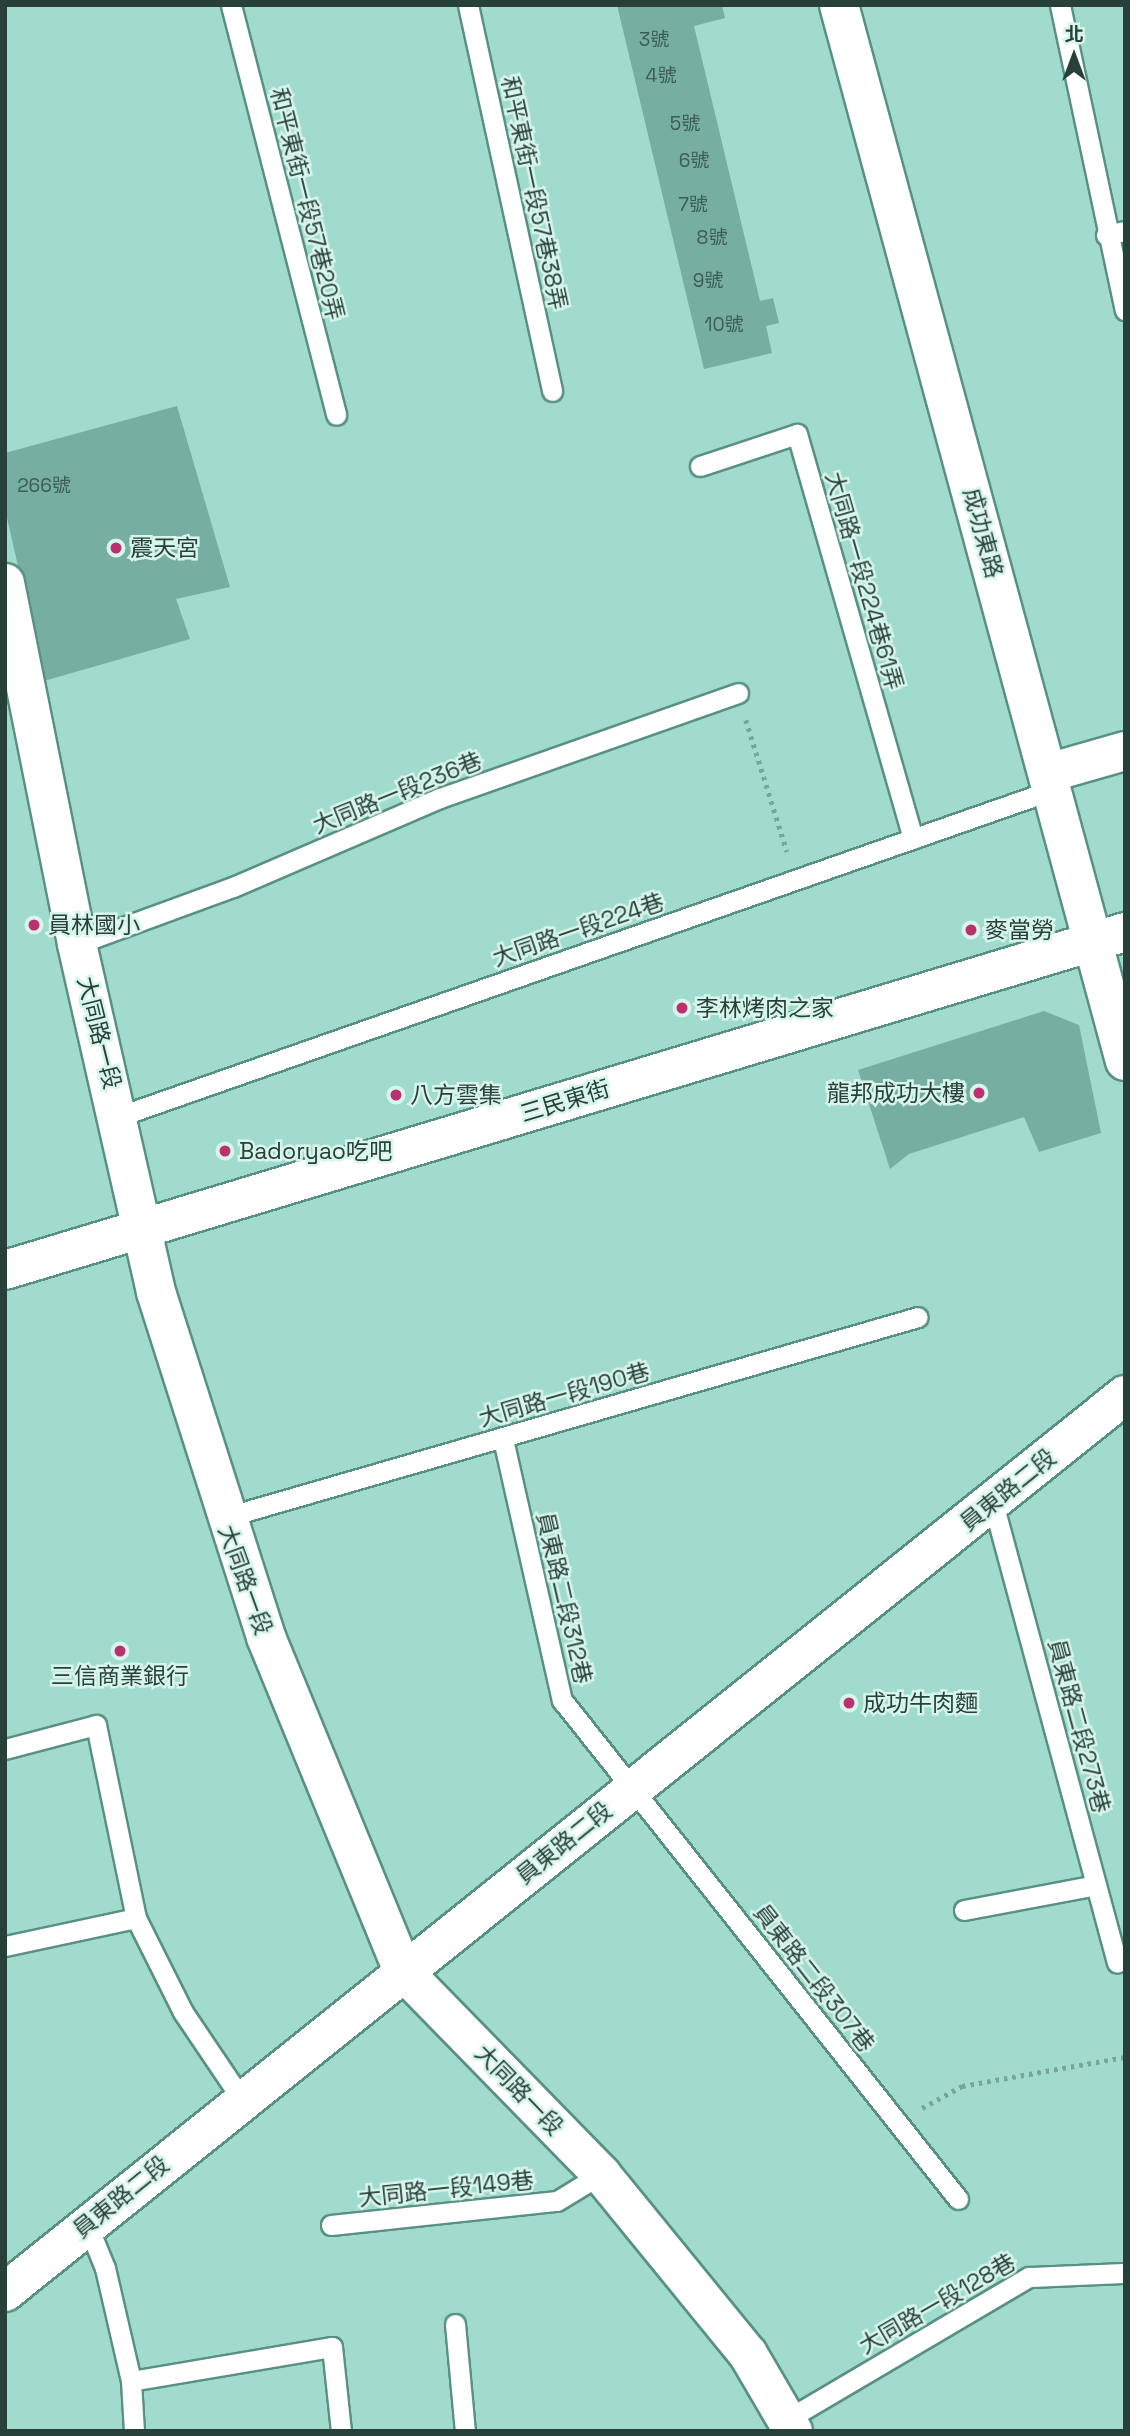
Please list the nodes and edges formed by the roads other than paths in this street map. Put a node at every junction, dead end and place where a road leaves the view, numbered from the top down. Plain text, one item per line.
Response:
1 (231, 5) edge
2 (468, 5) edge
3 (839, 5) edge
4 (1060, 5) edge
5 (1115, 233) edge
6 (1125, 310) edge
7 (552, 391) dead end
8 (336, 415) dead end
9 (700, 466) dead end
10 (5, 583) edge
11 (738, 694) road end
12 (1125, 751) edge
13 (1050, 781) junction
14 (913, 839) junction
15 (1110, 937) edge
16 (77, 944) junction
17 (1125, 1061) edge
18 (120, 1116) junction
19 (145, 1228) junction
20 (5, 1270) edge
21 (918, 1317) dead end
22 (1122, 1404) edge
23 (503, 1439) junction
24 (993, 1503) junction
25 (223, 1518) junction
26 (5, 1749) edge
27 (632, 1788) junction
28 (1096, 1885) junction
29 (964, 1910) dead end
30 (136, 1918) junction
31 (5, 1946) edge
32 (1117, 1963) dead end
33 (404, 1971) junction
34 (243, 2101) junction
35 (601, 2175) junction
36 (958, 2199) dead end
37 (87, 2224) junction
38 (331, 2225) dead end
39 (1125, 2273) edge
40 (5, 2292) edge
41 (455, 2324) dead end
42 (131, 2381) junction
43 (790, 2425) edge
44 (134, 2431) edge
45 (341, 2431) edge
46 (465, 2431) edge

1 - 8 lane, 和平東街一段57巷20弄
2 - 7 lane, 和平東街一段57巷38弄
3 - 13 street, 成功東路
4 - 5 lane
5 - 6 lane
9 - 14 lane, 大同路一段224巷61弄
10 - 16 street, 大同路一段
11 - 16 lane, 大同路一段236巷
12 - 13 street
13 - 14 lane, 大同路一段224巷
13 - 15 street, 成功東路
14 - 18 lane, 大同路一段224巷
15 - 17 street, 成功東路
15 - 19 street, 三民東街
16 - 18 street, 大同路一段
18 - 19 street, 大同路一段
19 - 20 street, 三民東街
19 - 25 street, 大同路一段
21 - 23 lane, 大同路一段190巷
22 - 24 street, 員東路二段
23 - 25 lane, 大同路一段190巷
23 - 27 lane, 員東路二段312巷
24 - 27 street, 員東路二段
24 - 28 lane, 員東路二段273巷
25 - 33 street, 大同路一段
26 - 30 lane
27 - 33 street, 員東路二段
27 - 36 lane, 員東路二段307巷
28 - 29 lane
28 - 32 lane, 員東路二段273巷
30 - 31 lane
30 - 34 lane
33 - 34 street, 員東路二段
33 - 35 street, 大同路一段
34 - 37 street, 員東路二段
35 - 38 lane, 大同路一段149巷
35 - 43 street, 大同路一段
37 - 40 street, 員東路二段
37 - 42 lane
39 - 43 lane, 大同路一段128巷
41 - 46 lane
42 - 44 lane
42 - 45 lane

